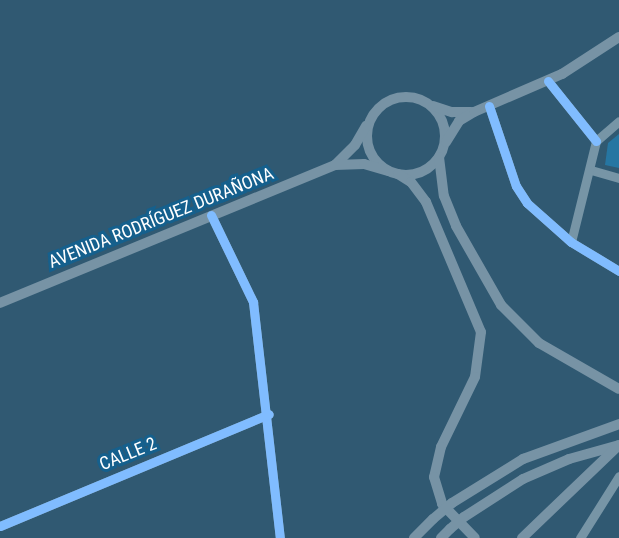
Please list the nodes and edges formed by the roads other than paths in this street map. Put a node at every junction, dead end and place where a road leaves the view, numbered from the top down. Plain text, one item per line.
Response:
1 (617, 41) edge
2 (548, 81) junction
3 (432, 106) junction
4 (489, 106) junction
5 (474, 112) junction
6 (370, 121) junction
7 (619, 121) edge
8 (596, 141) junction
9 (441, 152) junction
10 (335, 165) junction
11 (591, 170) junction
12 (393, 172) junction
13 (619, 177) edge
14 (211, 215) junction
15 (571, 242) junction
16 (619, 271) edge
17 (0, 303) edge
18 (619, 389) edge
19 (268, 414) junction
20 (619, 424) edge
21 (619, 445) edge
22 (619, 476) edge
23 (0, 526) edge
24 (280, 538) edge
25 (414, 538) edge
26 (441, 538) edge
27 (475, 538) edge
28 (522, 538) edge
29 (580, 538) edge

1 - 2 main road
2 - 4 main road
2 - 8 street
3 - 5 main road
3 - 6 main road
3 - 9 main road
4 - 5 main road
4 - 15 street
5 - 9 main road
6 - 10 main road
6 - 12 main road
7 - 8 street
8 - 11 street
9 - 12 main road
9 - 18 main road
10 - 12 main road
10 - 14 main road, AVENIDA RODRÍGUEZ DURAÑONA
11 - 13 street
11 - 15 street
12 - 27 main road
14 - 17 main road, AVENIDA RODRÍGUEZ DURAÑONA
14 - 19 street
15 - 16 street
19 - 23 street, CALLE 2
19 - 24 street
20 - 25 main road, bridge
21 - 26 main road, bridge
21 - 28 main road
22 - 29 street

